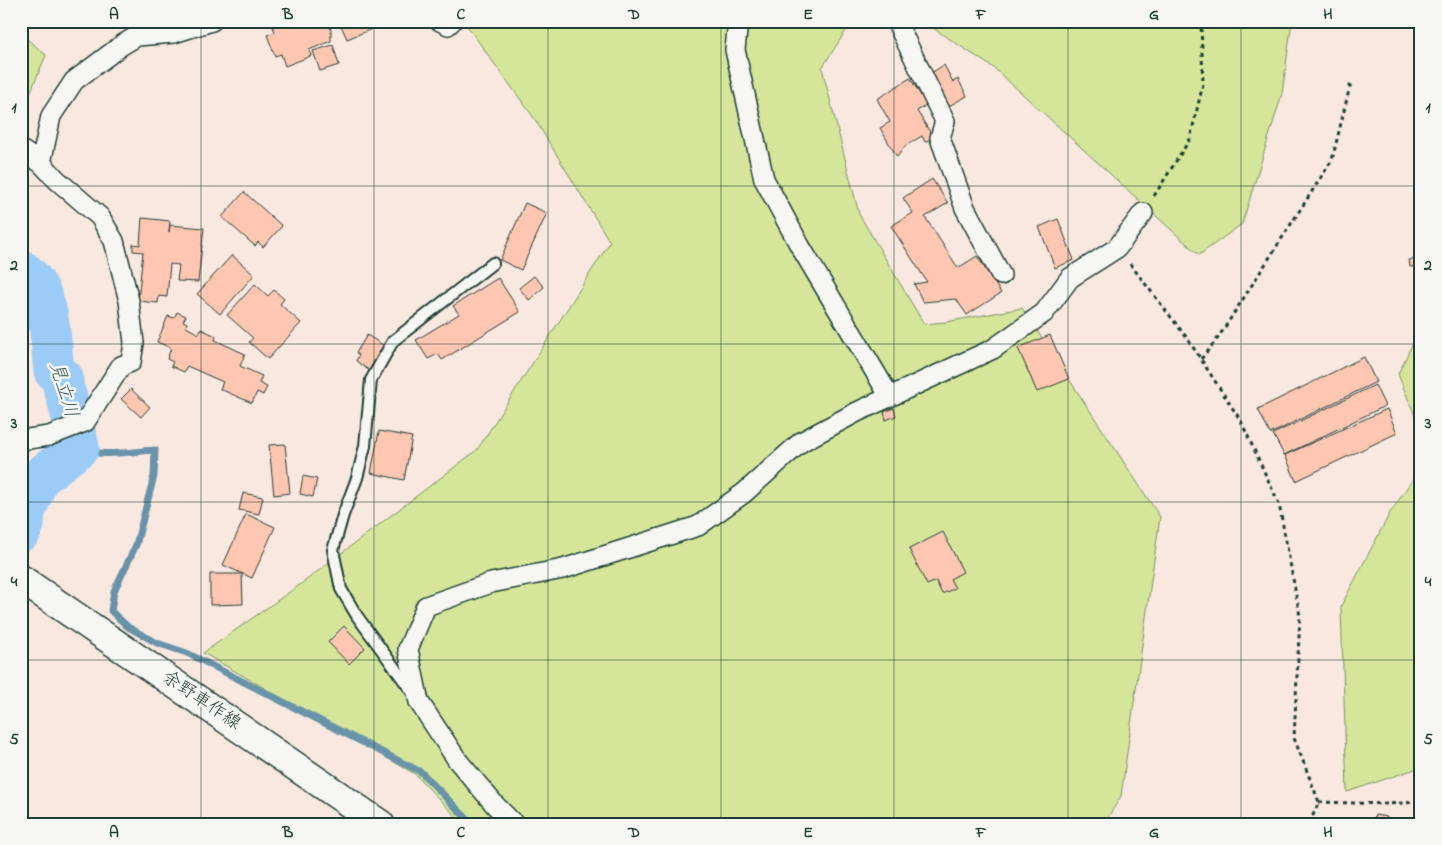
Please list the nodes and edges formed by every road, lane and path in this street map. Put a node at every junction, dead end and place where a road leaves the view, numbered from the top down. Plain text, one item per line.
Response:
1 (212, 21) edge
2 (440, 21) edge
3 (452, 21) edge
4 (738, 21) edge
5 (896, 21) edge
6 (1201, 21) edge
7 (137, 28) edge
8 (1351, 82) dead end
9 (21, 150) edge
10 (41, 163) junction
11 (1143, 213) joint
12 (1117, 248) junction
13 (493, 264) dead end
14 (1001, 275) dead end
15 (1201, 359) junction
16 (890, 397) junction
17 (21, 440) edge
18 (21, 580) edge
19 (419, 702) junction
20 (1319, 802) junction
21 (1421, 802) edge
22 (380, 824) edge
23 (514, 824) edge
24 (1309, 824) edge

1 - 7 street
2 - 3 street
4 - 16 street
5 - 14 street
6 - 11 path
7 - 10 street
8 - 15 path
9 - 10 street
10 - 17 street
11 - 12 street
12 - 15 path
12 - 16 street
13 - 19 lane
15 - 20 path
16 - 19 street
18 - 22 main road, 余野車作線
19 - 23 street
20 - 21 path
20 - 24 path

